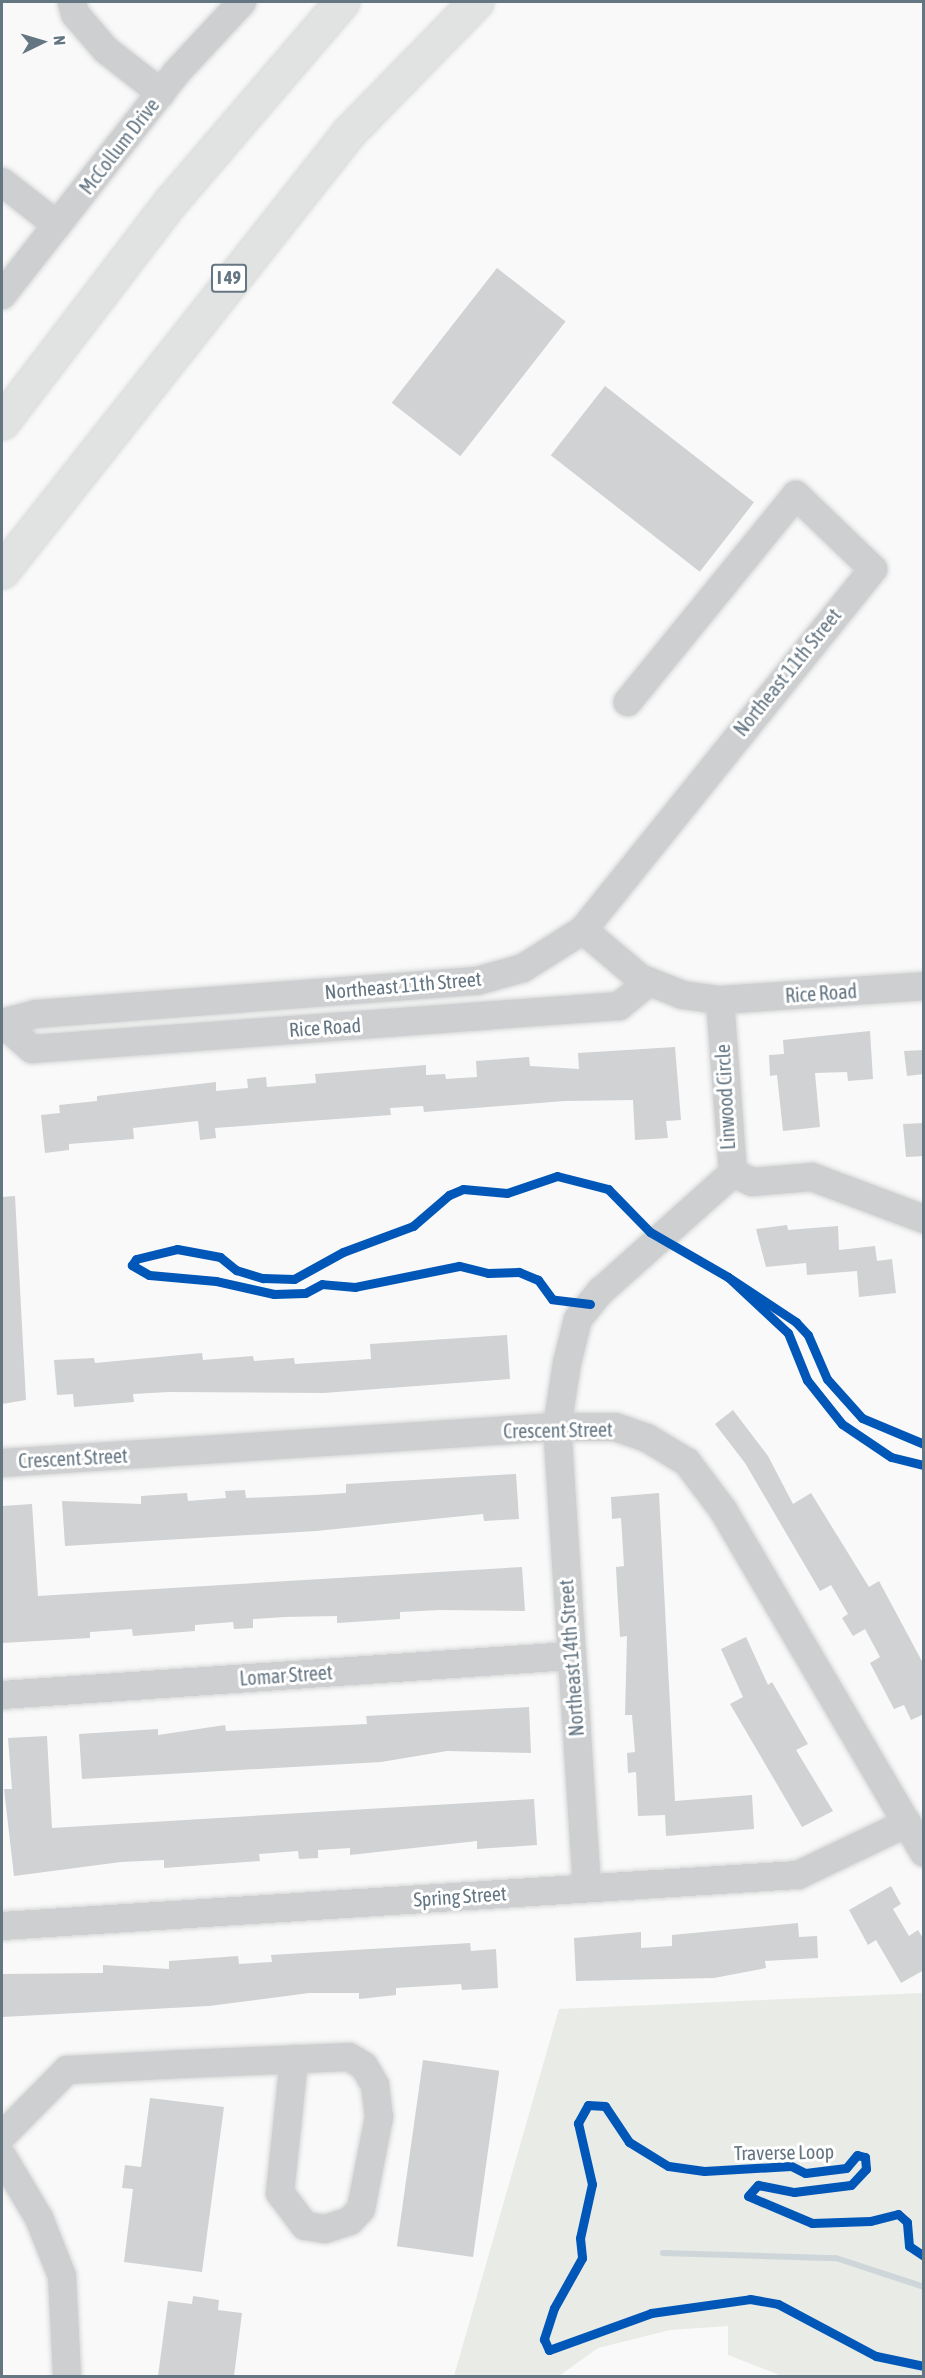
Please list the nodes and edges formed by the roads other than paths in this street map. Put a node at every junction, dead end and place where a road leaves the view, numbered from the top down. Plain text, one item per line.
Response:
1 (72, 2) edge
2 (242, 2) edge
3 (342, 2) edge
4 (476, 2) edge
5 (160, 93) junction
6 (2, 182) edge
7 (57, 225) junction
8 (2, 295) edge
9 (2, 422) edge
10 (2, 571) edge
11 (628, 702) dead end
12 (583, 930) junction
13 (649, 982) junction
14 (924, 986) edge
15 (720, 1000) junction
16 (2, 1023) edge
17 (733, 1173) junction
18 (924, 1219) edge
19 (557, 1427) junction
20 (2, 1463) edge
21 (570, 1656) junction
22 (2, 1695) edge
23 (907, 1823) junction
24 (924, 1852) edge
25 (587, 1888) junction
26 (2, 1926) edge
27 (294, 2059) junction
28 (2, 2136) edge
29 (2, 2156) edge
30 (67, 2376) edge

1 - 5 street
2 - 5 street, McCollum Drive
3 - 9 highway
4 - 10 highway, I 49
5 - 7 street, McCollum Drive
6 - 7 street
7 - 8 street, McCollum Drive
11 - 12 street, Northeast 11th Street
12 - 13 street, Rice Road
12 - 16 street, Northeast 11th Street
13 - 15 street, Rice Road
13 - 16 street, Rice Road
14 - 15 street, Rice Road
15 - 17 street, Linwood Circle
17 - 18 street, Linwood Circle
17 - 19 street, Northeast 14th Street
19 - 20 street, Crescent Street
19 - 21 street, Northeast 14th Street
19 - 23 street, Crescent Street
21 - 22 street, Lomar Street
21 - 25 street, Northeast 14th Street
23 - 24 street, Crescent Street
23 - 25 street, Spring Street
25 - 26 street, Spring Street
27 - 27 street
27 - 28 street
29 - 30 street

